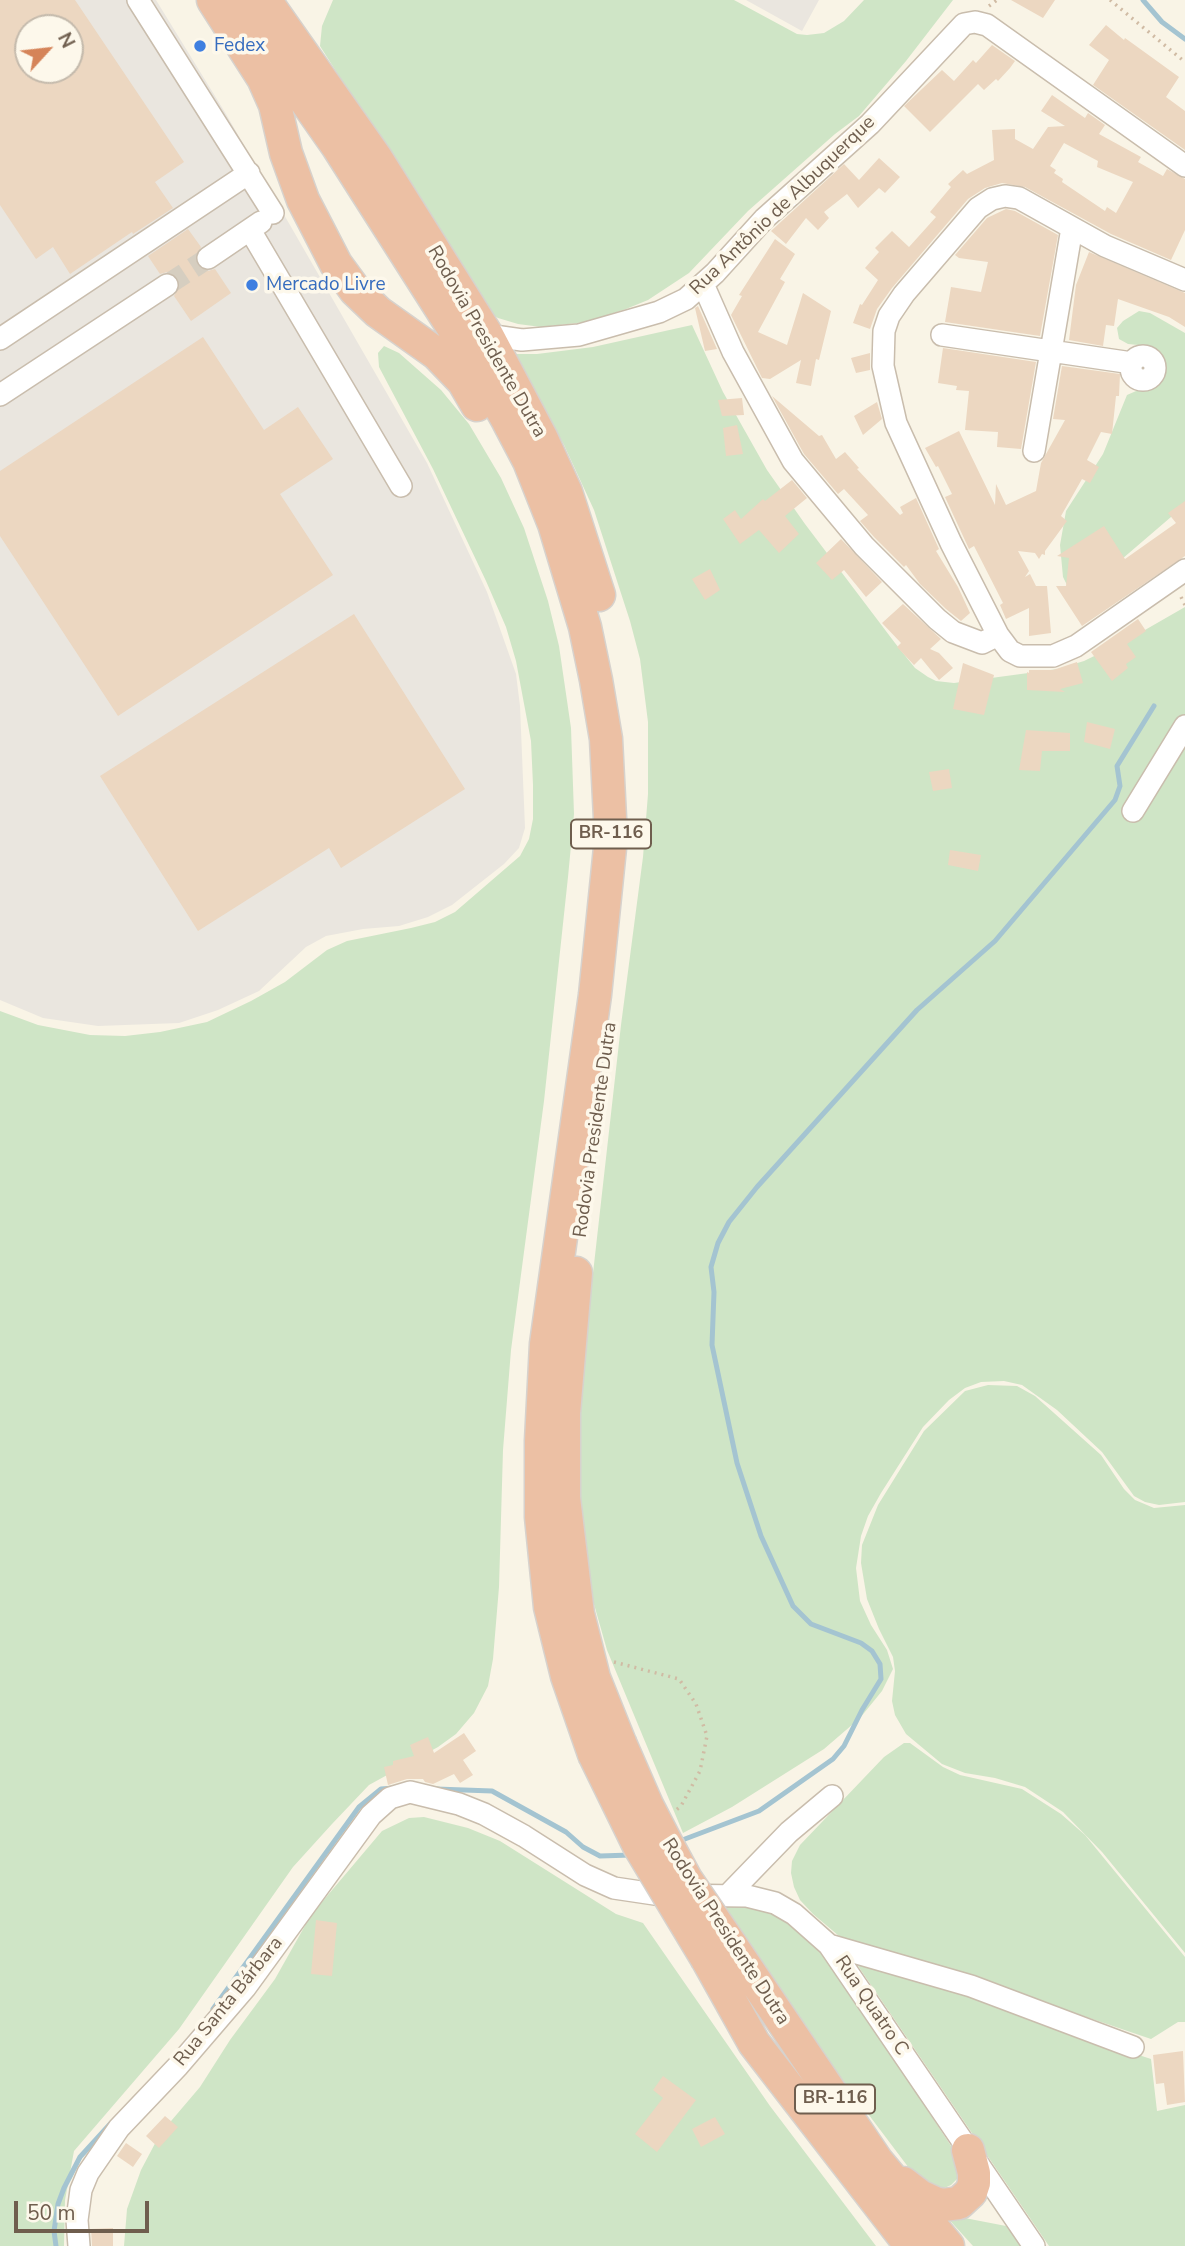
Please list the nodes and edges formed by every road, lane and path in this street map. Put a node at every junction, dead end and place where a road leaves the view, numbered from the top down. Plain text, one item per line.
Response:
1 (138, 0) edge
2 (213, 0) edge
3 (235, 0) edge
4 (265, 0) edge
5 (1110, 0) edge
6 (1185, 62) edge
7 (1185, 166) edge
8 (249, 173) junction
9 (303, 200) junction
10 (273, 213) junction
11 (1072, 229) junction
12 (250, 230) junction
13 (208, 258) tunnel mouth
14 (1185, 280) edge
15 (703, 284) junction
16 (167, 285) tunnel mouth
17 (487, 335) junction
18 (942, 335) dead end
19 (0, 340) edge
20 (1051, 352) junction
21 (1132, 363) dead end
22 (0, 395) edge
23 (1034, 451) dead end
24 (401, 486) dead end
25 (1185, 570) edge
26 (998, 635) junction
27 (1185, 726) edge
28 (1133, 811) dead end
29 (600, 949) junction
30 (588, 1655) junction
31 (607, 1749) junction
32 (425, 1794) joint
33 (832, 1796) dead end
34 (671, 1814) dead end
35 (728, 1895) junction
36 (829, 1945) junction
37 (719, 1952) junction
38 (1133, 2047) dead end
39 (968, 2150) junction
40 (877, 2161) junction
41 (79, 2246) edge
42 (911, 2246) edge
43 (948, 2246) edge
44 (1034, 2246) edge

1 - 8 street
2 - 9 highway
3 - 29 highway, Rodovia Presidente Dutra / BR-116
4 - 17 highway, Rodovia Presidente Dutra / BR-116
5 - 6 path
7 - 15 street, Rua Antônio de Albuquerque
8 - 10 street
8 - 19 street
9 - 10 street
9 - 29 highway
10 - 12 street
11 - 14 street
11 - 20 street
11 - 26 street
12 - 13 street
12 - 24 street
15 - 17 street, Rua Antônio de Albuquerque
15 - 26 street
16 - 22 street
17 - 30 highway, Rodovia Presidente Dutra / BR-116
18 - 20 street
20 - 21 street
20 - 23 street
25 - 26 street
27 - 28 street
29 - 31 highway, Rodovia Presidente Dutra / BR-116
30 - 31 highway, Rodovia Presidente Dutra / BR-116
30 - 34 path
31 - 37 highway, Rodovia Presidente Dutra / BR-116, bridge
32 - 35 street, Rua Quatro C
32 - 41 street, Rua Santa Bárbara
33 - 35 street
35 - 36 street, Rua Quatro C
36 - 38 street
36 - 39 street, Rua Quatro C
37 - 40 highway, Rodovia Presidente Dutra / BR-116
37 - 42 highway, Rodovia Presidente Dutra / BR-116
39 - 40 highway
39 - 44 street, Rua Quatro C
40 - 43 highway, Rodovia Presidente Dutra / BR-116

